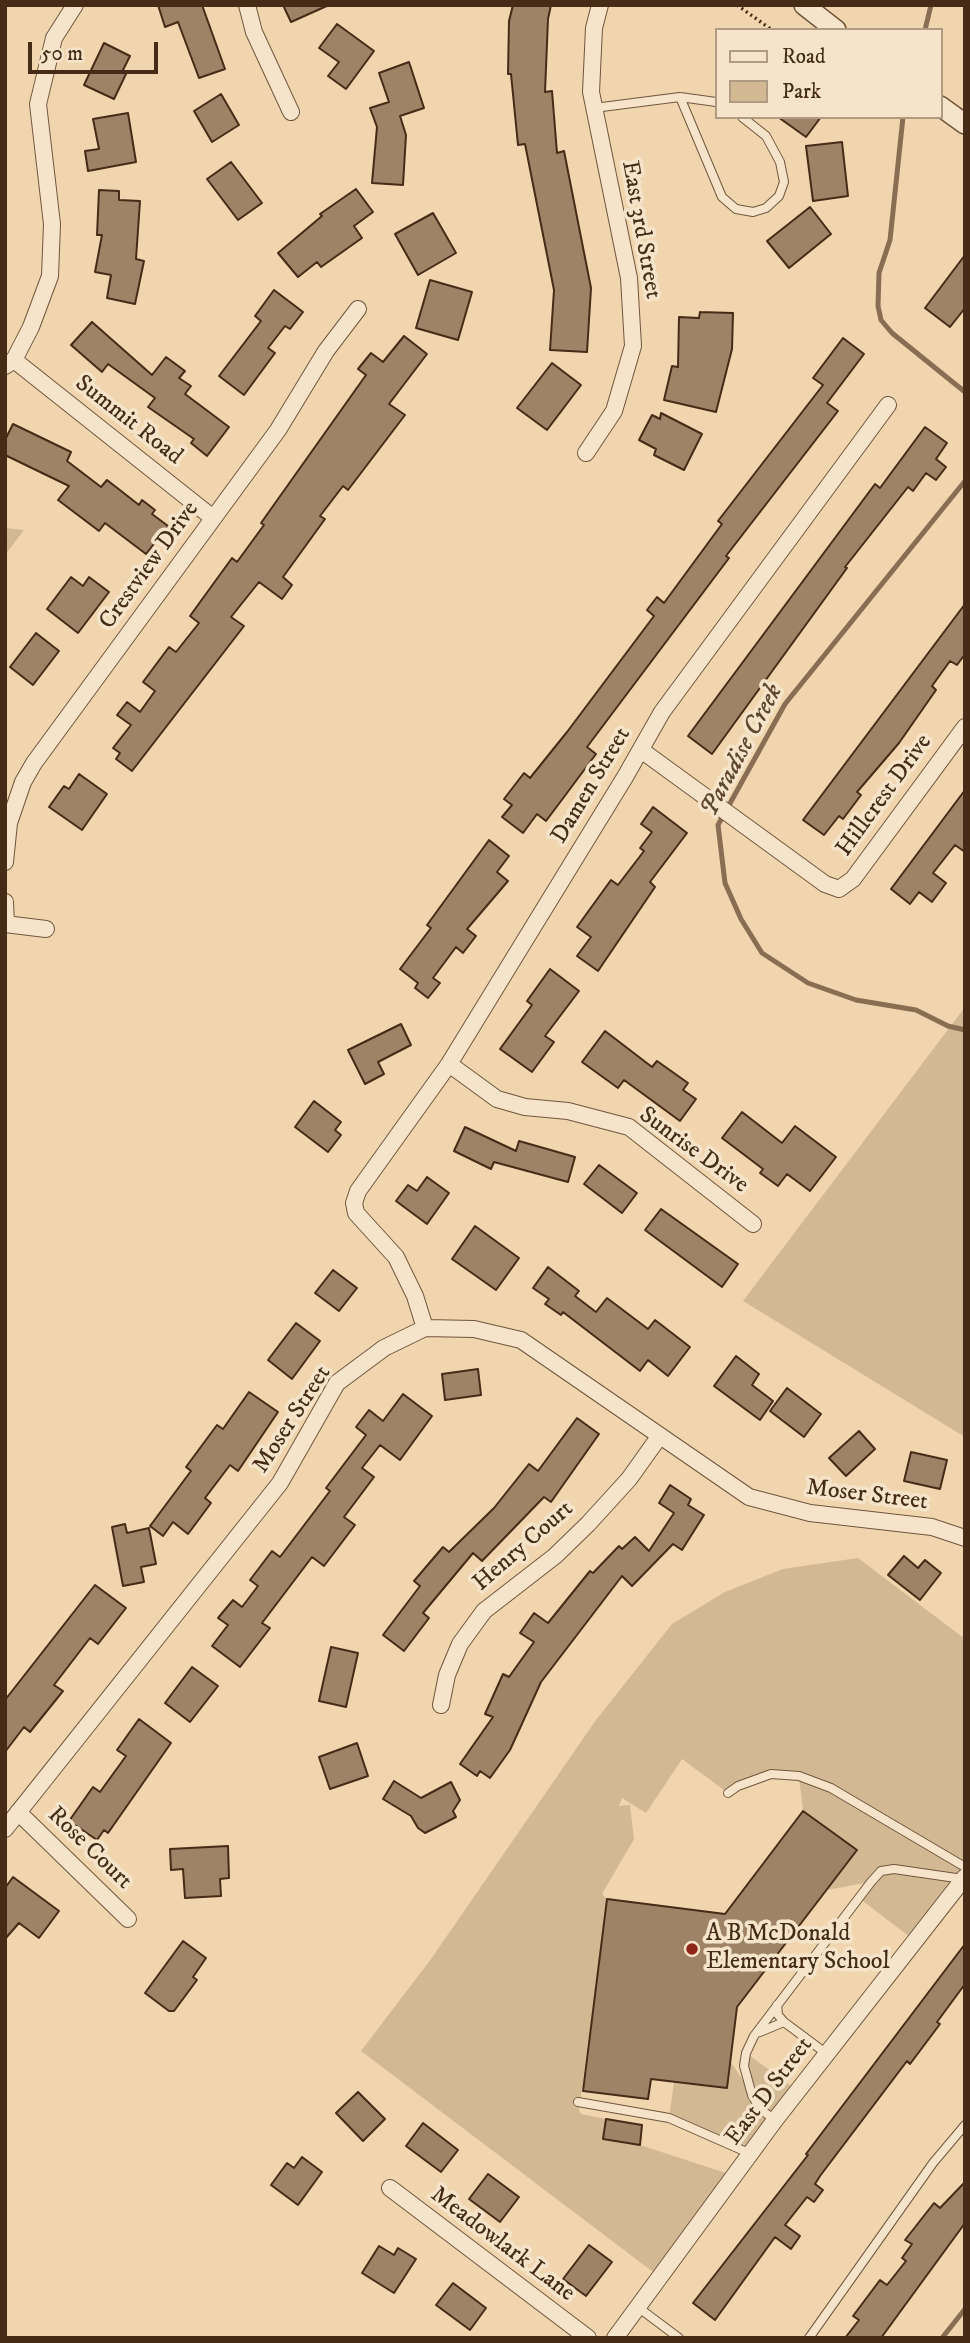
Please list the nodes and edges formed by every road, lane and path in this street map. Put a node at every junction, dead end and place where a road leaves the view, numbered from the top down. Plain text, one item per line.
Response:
1 (75, 5) edge
2 (247, 5) edge
3 (600, 5) edge
4 (737, 5) edge
5 (804, 5) edge
6 (769, 28) edge
7 (833, 28) edge
8 (680, 97) junction
9 (715, 102) edge
10 (942, 107) edge
11 (594, 108) junction
12 (291, 112) dead end
13 (745, 119) edge
14 (965, 124) edge
15 (358, 309) dead end
16 (10, 363) edge
17 (888, 405) dead end
18 (586, 453) dead end
19 (213, 518) junction
20 (965, 727) edge
21 (641, 750) junction
22 (5, 862) edge
23 (5, 902) edge
24 (6, 924) edge
25 (46, 929) dead end
26 (449, 1064) junction
27 (753, 1224) dead end
28 (425, 1328) junction
29 (659, 1437) junction
30 (965, 1538) edge
31 (441, 1705) dead end
32 (728, 1793) dead end
33 (18, 1812) junction
34 (5, 1829) edge
35 (964, 1875) edge
36 (128, 1919) dead end
37 (777, 2005) junction
38 (783, 2022) junction
39 (754, 2036) junction
40 (827, 2053) junction
41 (578, 2102) dead end
42 (775, 2120) junction
43 (965, 2125) edge
44 (751, 2154) junction
45 (390, 2188) dead end
46 (639, 2308) junction
47 (587, 2338) edge
48 (615, 2338) edge
49 (679, 2338) edge
50 (809, 2338) edge

1 - 16 street
2 - 12 street
3 - 11 street, East 3rd Street
4 - 6 path
5 - 7 street
8 - 9 lane
8 - 11 lane
8 - 13 lane
10 - 14 street
11 - 18 street, East 3rd Street
15 - 19 street, Crestview Drive
16 - 19 street, Summit Road
17 - 21 street, Damen Street
19 - 22 street, Crestview Drive
20 - 21 street, Hillcrest Drive
21 - 26 street, Damen Street
23 - 24 street
24 - 25 street
26 - 27 street, Sunrise Drive
26 - 28 street, Damen Street
28 - 29 street, Moser Street
28 - 33 street, Moser Street
29 - 30 street, Moser Street
29 - 31 street, Henry Court
32 - 35 lane
33 - 34 street, Moser Street
33 - 36 street, Rose Court
35 - 37 lane
35 - 40 street, East D Street
37 - 38 lane
37 - 39 lane
38 - 39 lane
38 - 40 lane
39 - 42 lane
40 - 42 street, East D Street
41 - 44 lane
42 - 44 street, East D Street
43 - 50 lane
44 - 46 street, East D Street
45 - 47 street, Meadowlark Lane
46 - 48 street, East D Street
46 - 49 lane

